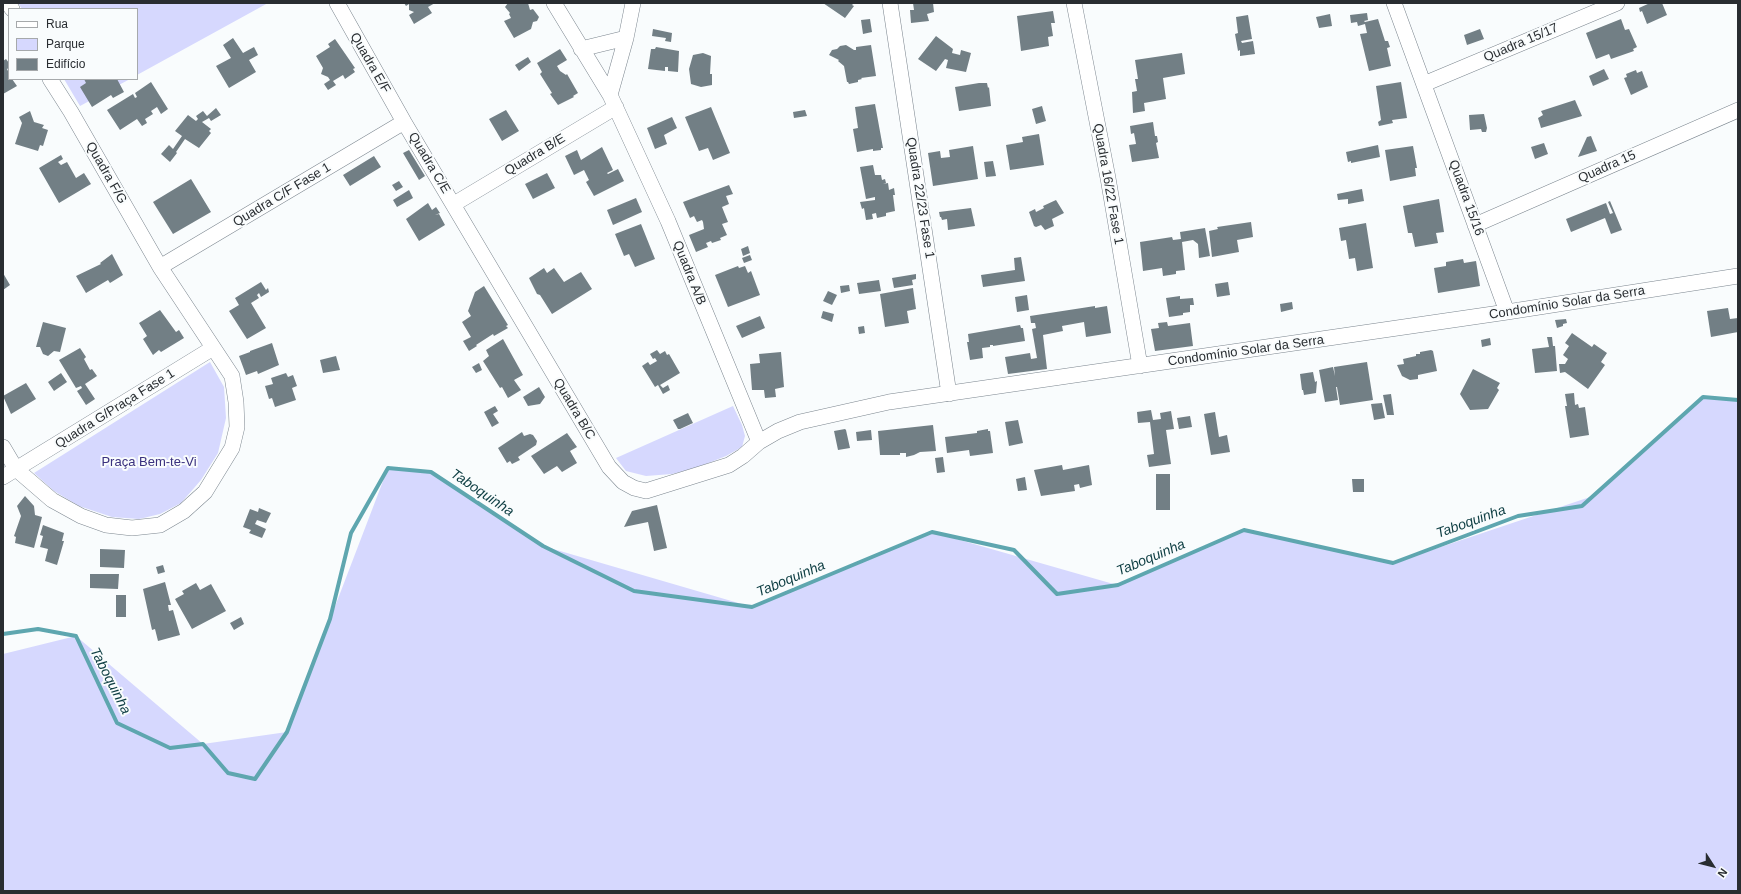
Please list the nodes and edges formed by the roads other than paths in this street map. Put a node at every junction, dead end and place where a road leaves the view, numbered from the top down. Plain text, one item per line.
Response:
1 (337, 3) edge
2 (554, 3) edge
3 (632, 3) edge
4 (890, 3) edge
5 (1074, 3) edge
6 (1394, 3) edge
7 (1617, 3) edge
8 (626, 38) junction
9 (581, 49) junction
10 (51, 80) edge
11 (1424, 84) junction
12 (613, 101) junction
13 (1738, 110) edge
14 (404, 122) junction
15 (454, 204) junction
16 (1475, 225) junction
17 (160, 267) junction
18 (1738, 276) edge
19 (1507, 312) junction
20 (213, 348) junction
21 (1140, 366) junction
22 (949, 394) junction
23 (759, 442) junction
24 (3, 447) edge
25 (16, 469) junction
26 (3, 477) edge

1 - 14 street, Quadra E/F
2 - 9 street, Quadra A/B
3 - 8 street
4 - 22 street, Quadra 22/23 Fase 1
5 - 21 street, Quadra 16/22 Fase 1
6 - 11 street, Quadra 15/16
7 - 11 street, Quadra 15/17
8 - 9 street
8 - 12 street
9 - 12 street, Quadra A/B
10 - 17 street, Quadra F/G
11 - 16 street, Quadra 15/16
12 - 15 street, Quadra B/E
12 - 23 street, Quadra A/B
13 - 16 street, Quadra 15
14 - 15 street, Quadra C/E
14 - 17 street, Quadra C/F Fase 1
15 - 23 street, Quadra B/C
16 - 19 street, Quadra 15/16
17 - 20 street, Quadra F/G
18 - 19 street, Condomínio Solar da Serra
19 - 21 street, Condomínio Solar da Serra
20 - 25 street, Quadra G/Praça Fase 1
20 - 25 street, Quadra F/G
21 - 22 street, Condomínio Solar da Serra
22 - 23 street, Condomínio Solar da Serra
24 - 25 street, Quadra F/G
25 - 26 street, Quadra G/Praça Fase 1

